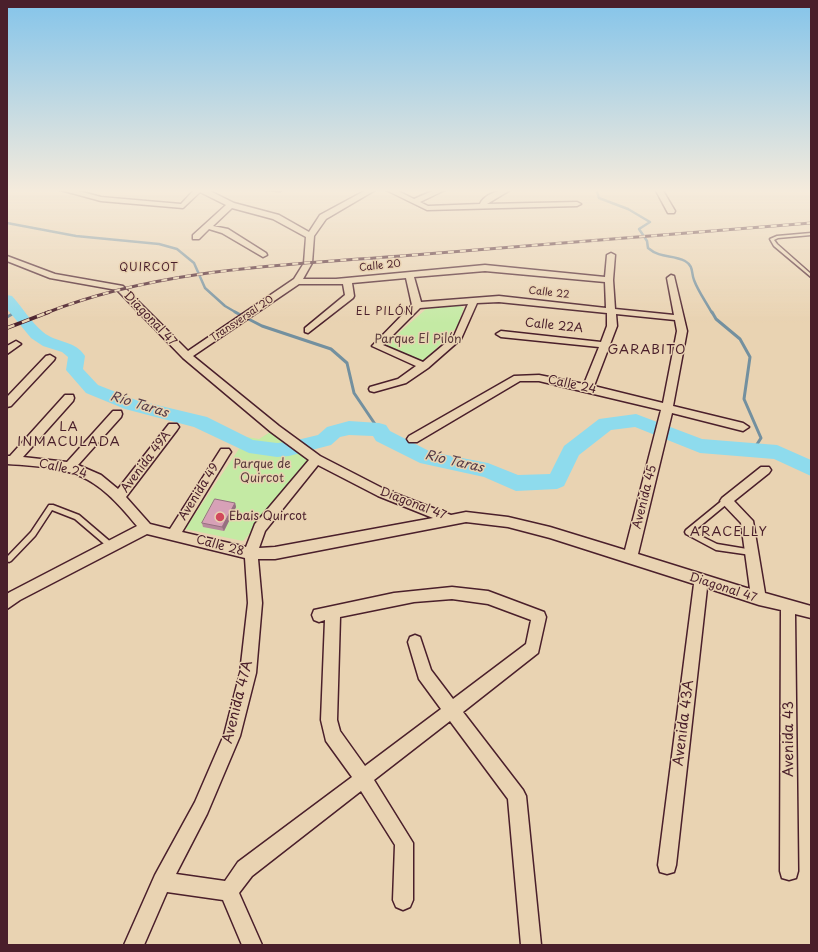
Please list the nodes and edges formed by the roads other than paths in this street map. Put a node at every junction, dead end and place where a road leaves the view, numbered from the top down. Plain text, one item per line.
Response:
1 (201, 233) edge
2 (229, 233) edge
3 (305, 233) edge
4 (312, 233) edge
5 (811, 234) edge
6 (310, 236) junction
7 (196, 238) dead end
8 (263, 255) dead end
9 (611, 255) dead end
10 (7, 258) edge
11 (409, 274) junction
12 (811, 276) edge
13 (671, 278) dead end
14 (347, 280) junction
15 (609, 280) junction
16 (297, 281) junction
17 (474, 301) junction
18 (417, 305) junction
19 (612, 311) junction
20 (679, 318) junction
21 (308, 330) dead end
22 (501, 334) dead end
23 (16, 344) dead end
24 (605, 345) junction
25 (7, 351) edge
26 (186, 356) junction
27 (50, 358) dead end
28 (424, 366) junction
29 (588, 388) junction
30 (374, 389) dead end
31 (69, 398) dead end
32 (7, 403) edge
33 (666, 406) junction
34 (117, 414) dead end
35 (173, 427) dead end
36 (743, 427) dead end
37 (413, 439) dead end
38 (225, 452) dead end
39 (316, 459) junction
40 (10, 460) edge
41 (68, 468) junction
42 (765, 470) dead end
43 (119, 497) junction
44 (726, 501) junction
45 (450, 519) junction
46 (146, 528) junction
47 (174, 533) junction
48 (111, 546) junction
49 (750, 552) junction
50 (251, 554) junction
51 (630, 558) junction
52 (9, 559) dead end
53 (701, 580) junction
54 (759, 599) junction
55 (7, 603) edge
56 (788, 606) junction
57 (811, 612) edge
58 (415, 642) dead end
59 (450, 711) junction
60 (363, 778) junction
61 (667, 865) dead end
62 (789, 871) dead end
63 (162, 882) junction
64 (230, 891) junction
65 (403, 900) dead end
66 (134, 945) edge
67 (252, 945) edge
68 (531, 945) edge

1 - 7 street
2 - 8 street
3 - 6 street
4 - 6 street
5 - 12 lane
6 - 16 street
9 - 15 street
10 - 26 street, Diagonal 47
11 - 14 street, Calle 20
11 - 15 street, Calle 20
11 - 18 street
13 - 20 street
14 - 16 street, Calle 20
14 - 21 street
15 - 19 street
16 - 26 street, Transversal 20
17 - 18 street, Calle 22
17 - 19 street, Calle 22
17 - 28 street
18 - 28 street
19 - 20 street, Calle 22
19 - 24 street
20 - 33 street
22 - 24 street, Calle 22A
23 - 25 street
24 - 29 street
26 - 39 street, Diagonal 47
27 - 32 street
28 - 30 street
29 - 33 street, Calle 24
29 - 37 street, Calle 24
31 - 40 street
33 - 36 street, Calle 24
33 - 51 street, Avenida 45
34 - 41 street
35 - 43 street, Avenida 49A
38 - 47 street, Avenida 49
39 - 45 street, Diagonal 47
39 - 50 street, Avenida 47A
40 - 41 street, Calle 24
41 - 43 street, Calle 24
42 - 44 street
43 - 46 street, Calle 24
44 - 49 street
44 - 49 lane
45 - 50 street, Calle 28
45 - 51 street, Diagonal 47
46 - 47 street, Calle 28
46 - 48 street
47 - 50 street, Calle 28
48 - 52 lane
48 - 55 street
49 - 54 street
50 - 63 street, Avenida 47A
51 - 53 street, Diagonal 47
53 - 54 street, Diagonal 47
53 - 61 street, Avenida 43A
54 - 56 street, Diagonal 47
56 - 57 street, Diagonal 47
56 - 62 street, Avenida 43
58 - 59 street
59 - 60 street
59 - 60 street
59 - 68 street
60 - 64 street
60 - 65 street
63 - 64 street
63 - 66 street, Avenida 47A
64 - 67 street

